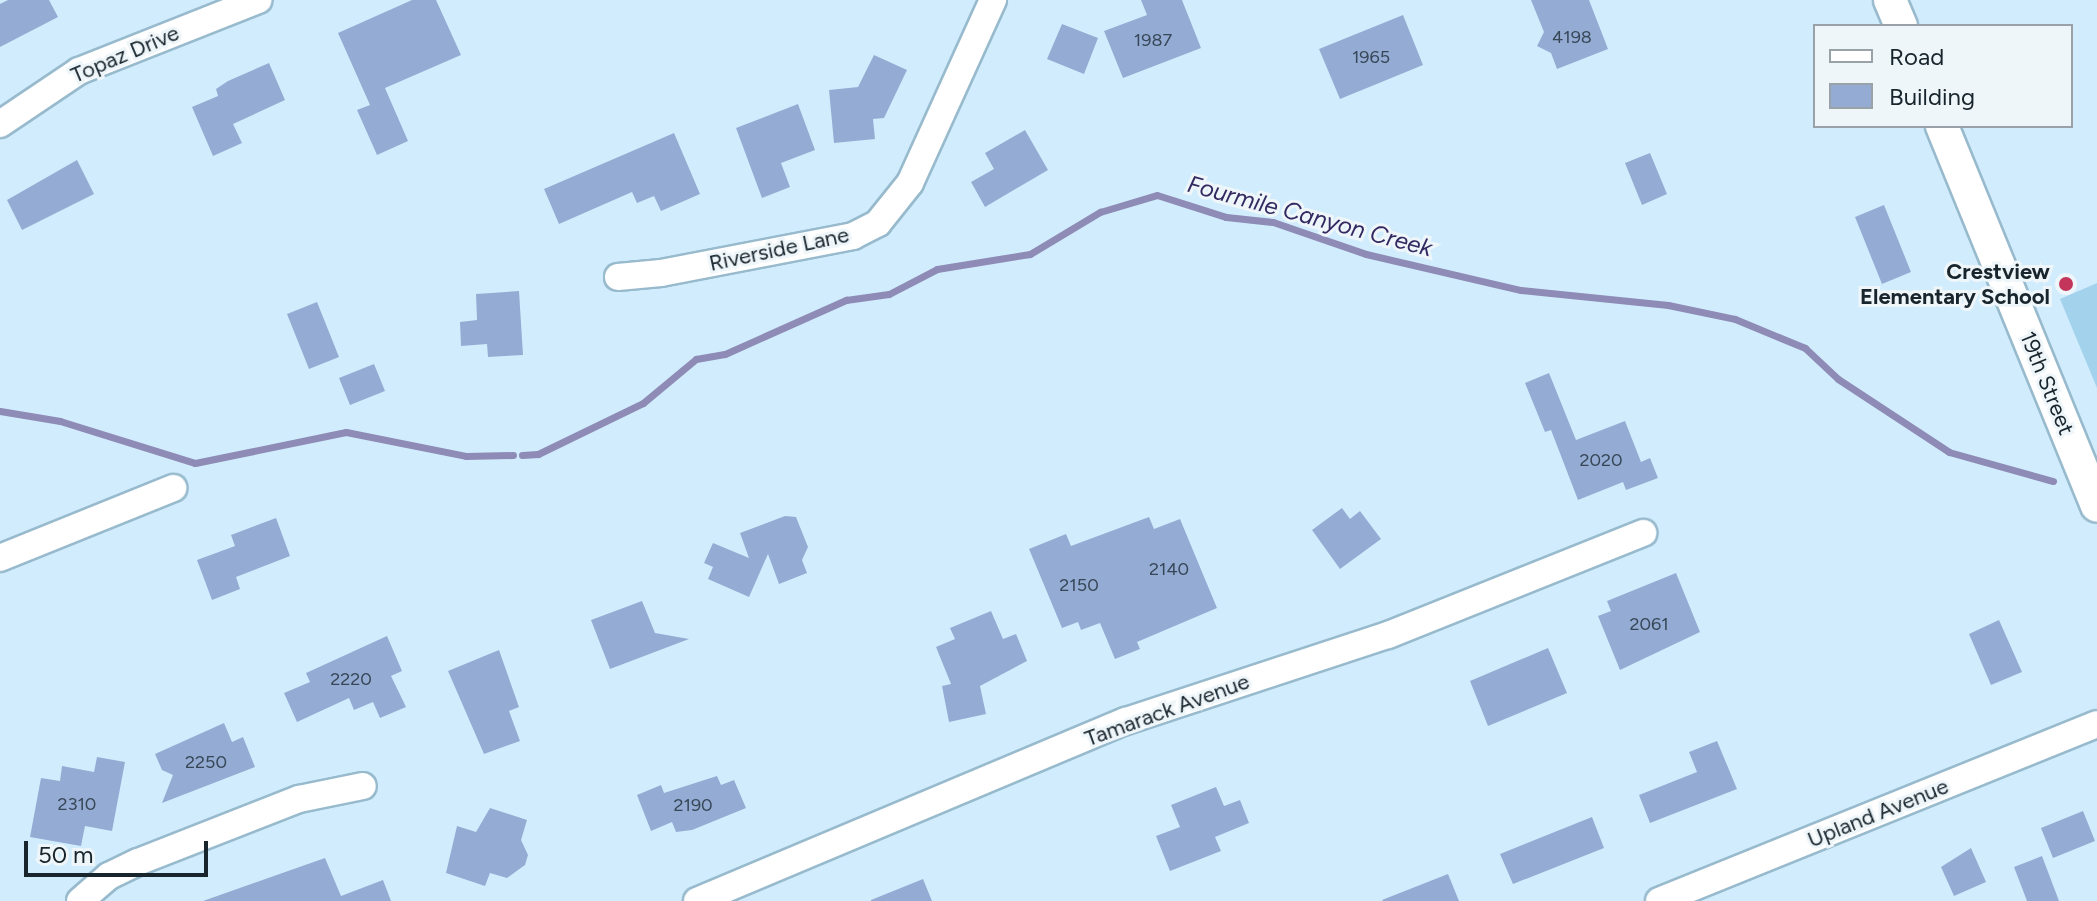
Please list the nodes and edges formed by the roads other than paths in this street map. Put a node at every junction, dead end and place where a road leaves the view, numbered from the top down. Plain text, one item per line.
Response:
1 (258, 0) edge
2 (993, 0) edge
3 (1890, 0) edge
4 (1900, 24) edge
5 (0, 124) edge
6 (1943, 128) edge
7 (618, 277) dead end
8 (173, 488) dead end
9 (2097, 506) edge
10 (1643, 533) dead end
11 (0, 558) edge
12 (2097, 724) edge
13 (363, 786) dead end
14 (80, 901) edge
15 (697, 901) edge
16 (1659, 901) edge

1 - 5 street, Topaz Drive
2 - 7 street, Riverside Lane
3 - 4 street
6 - 9 street, 19th Street
8 - 11 street
10 - 15 street, Tamarack Avenue
12 - 16 street, Upland Avenue
13 - 14 street

